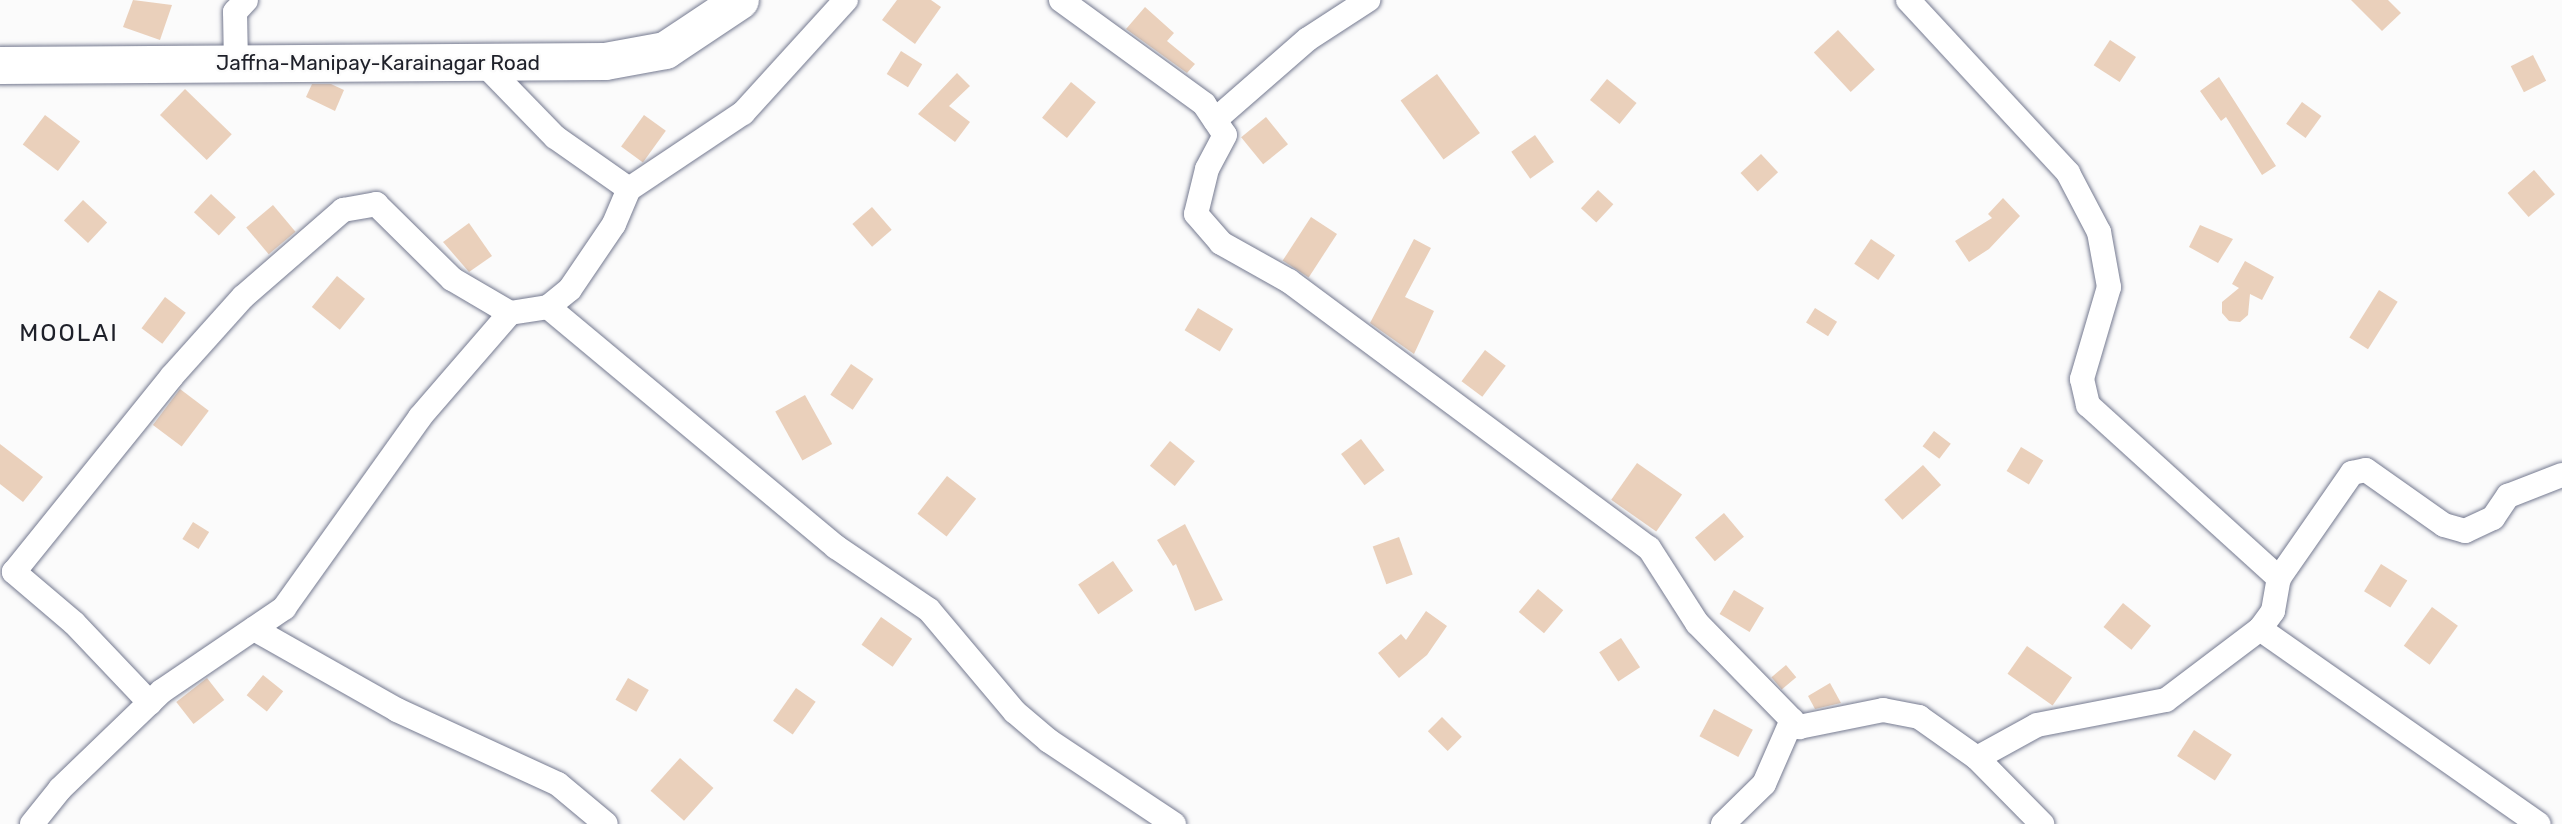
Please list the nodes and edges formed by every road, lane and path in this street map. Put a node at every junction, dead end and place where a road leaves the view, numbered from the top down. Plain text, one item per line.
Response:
1 (246, 0) edge
2 (740, 0) edge
3 (846, 0) edge
4 (1061, 0) edge
5 (1368, 0) edge
6 (1908, 0) edge
7 (236, 64) junction
8 (0, 65) edge
9 (485, 65) junction
10 (1215, 120) junction
11 (629, 189) junction
12 (548, 307) junction
13 (510, 313) junction
14 (2562, 475) edge
15 (2279, 578) junction
16 (254, 629) junction
17 (2260, 629) junction
18 (150, 703) junction
19 (1793, 720) junction
20 (1977, 758) junction
21 (32, 824) edge
22 (606, 824) edge
23 (1174, 824) edge
24 (1723, 824) edge
25 (2042, 824) edge
26 (2539, 824) edge

1 - 7 street
2 - 9 main road, Jaffna-Manipay-Karainagar Road
3 - 11 street
4 - 10 street
5 - 10 street
6 - 15 street
7 - 8 main road, Jaffna-Manipay-Karainagar Road
7 - 9 main road, Jaffna-Manipay-Karainagar Road
9 - 11 street
10 - 19 street
11 - 12 street
12 - 13 street
12 - 23 street
13 - 16 street
13 - 18 street
14 - 15 street
15 - 17 street
16 - 18 street
16 - 22 street
17 - 20 street
17 - 26 street
18 - 21 street
19 - 20 street
19 - 24 street
20 - 25 street

